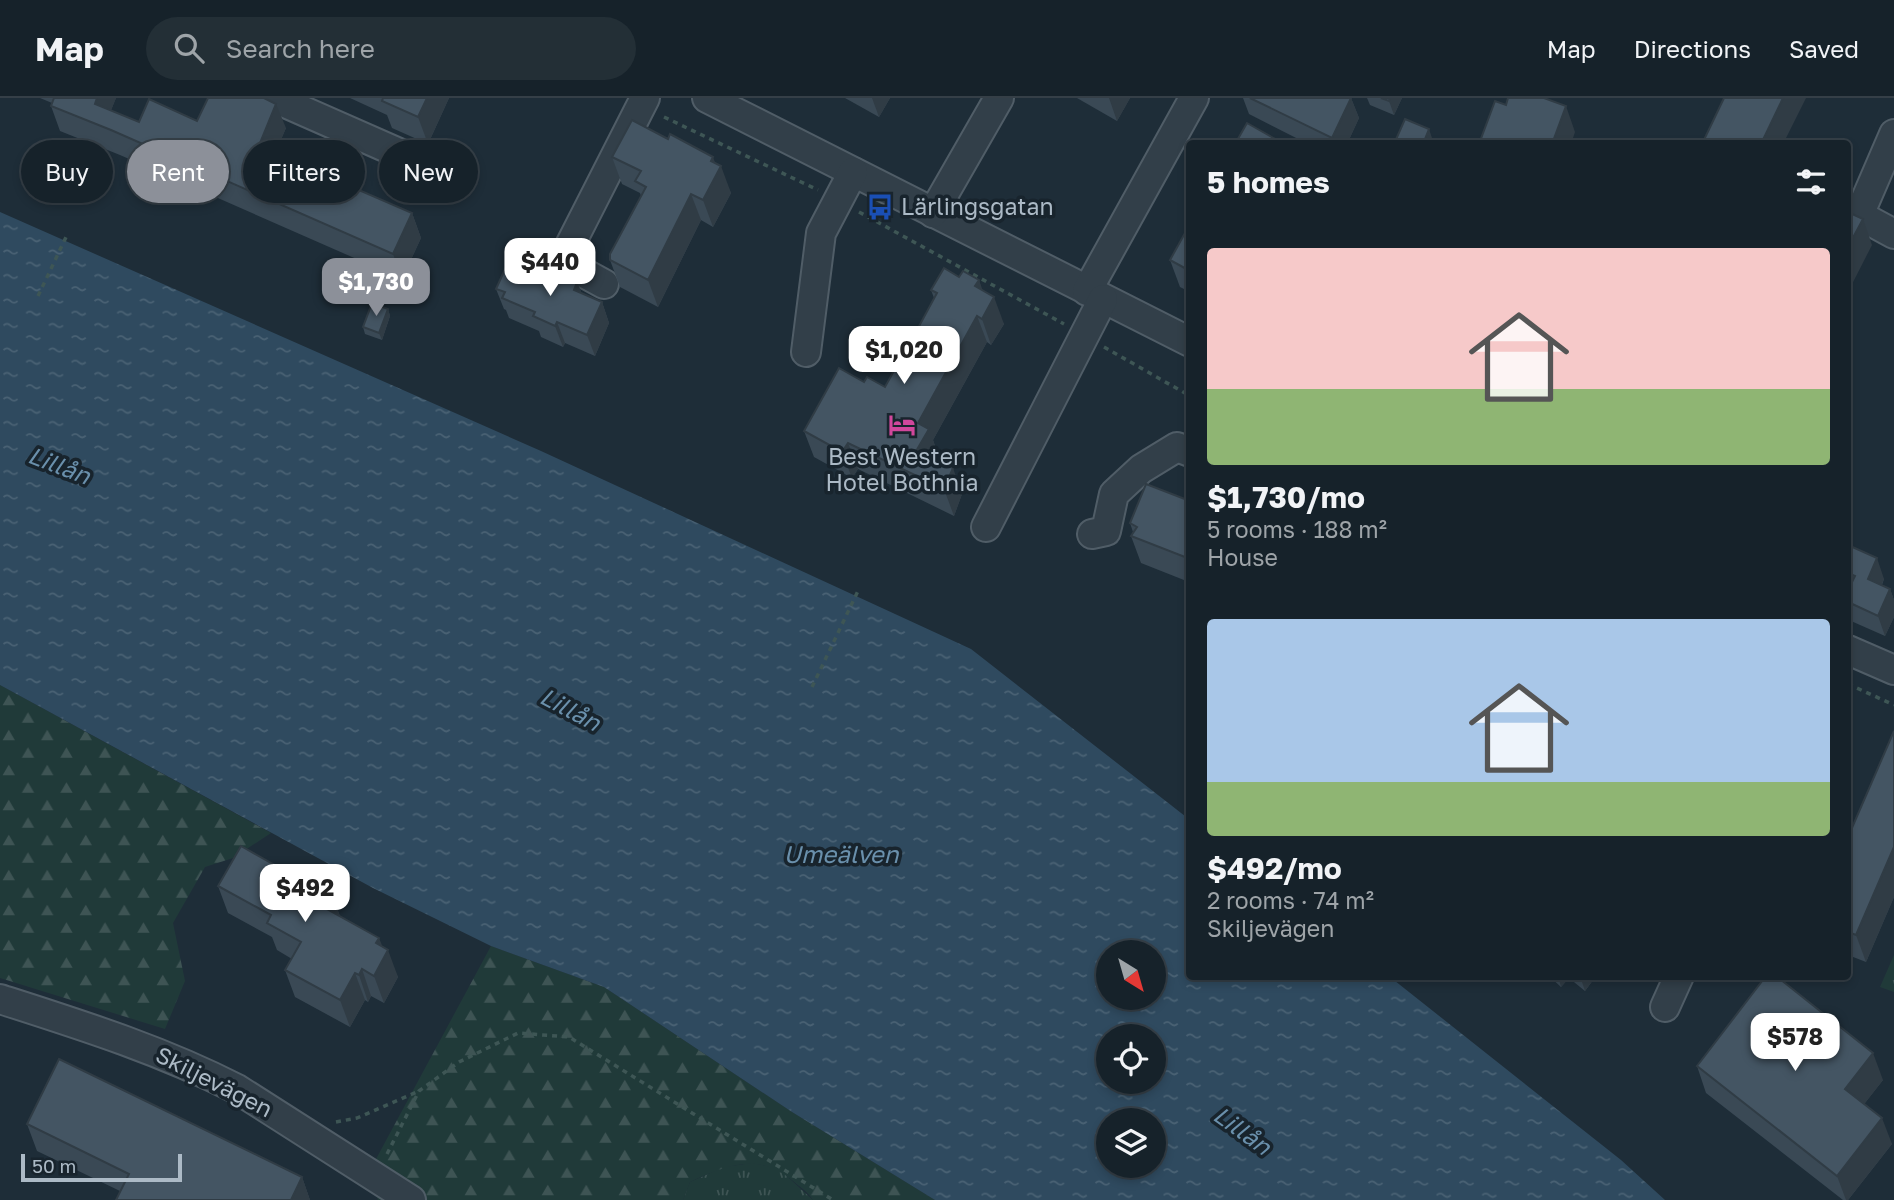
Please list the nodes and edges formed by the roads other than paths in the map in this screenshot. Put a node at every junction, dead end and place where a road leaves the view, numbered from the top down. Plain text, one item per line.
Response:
1 (274, 98) edge
2 (707, 98) edge
3 (999, 98) edge
4 (1194, 98) edge
5 (650, 106) edge
6 (1894, 134) edge
7 (379, 144) edge
8 (853, 172) junction
9 (933, 213) junction
10 (1894, 234) edge
11 (604, 284) dead end
12 (1095, 295) junction
13 (1186, 340) edge
14 (807, 352) dead end
15 (1186, 450) edge
16 (986, 527) dead end
17 (1092, 534) dead end
18 (1851, 651) edge
19 (1894, 670) edge
20 (1677, 980) edge
21 (0, 999) edge
22 (1665, 1007) dead end
23 (404, 1198) edge

1 - 7 street
2 - 8 street
3 - 9 street
4 - 12 street
5 - 11 street
6 - 10 street
8 - 9 street
8 - 14 street
9 - 12 street
12 - 13 street
12 - 16 street
15 - 17 street
18 - 19 street
20 - 22 street
21 - 23 street, Skiljevägen

